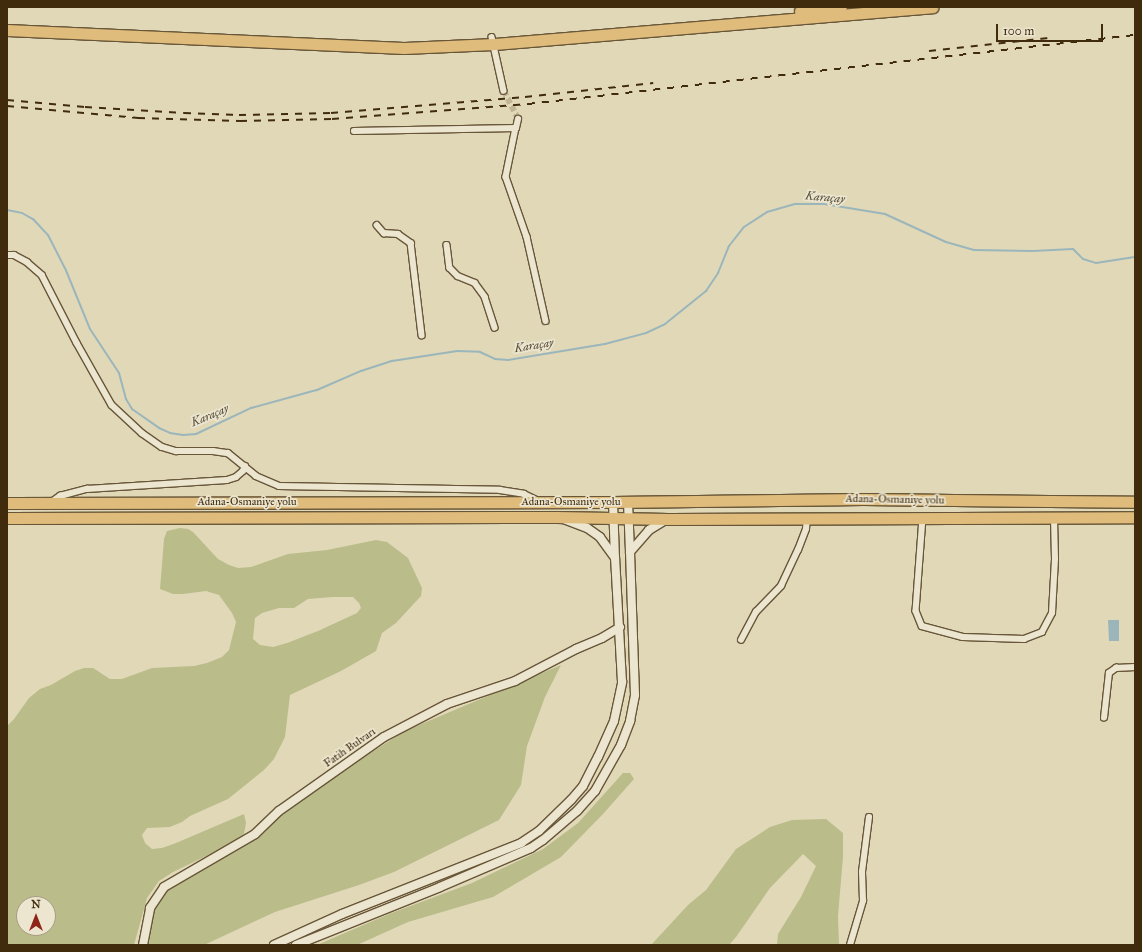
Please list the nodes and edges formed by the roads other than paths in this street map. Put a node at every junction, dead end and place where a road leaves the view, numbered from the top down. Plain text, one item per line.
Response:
1 (841, 7) edge
2 (932, 7) edge
3 (7, 24) edge
4 (7, 30) edge
5 (493, 40) junction
6 (504, 91) tunnel mouth
7 (518, 119) tunnel mouth
8 (516, 128) junction
9 (354, 131) dead end
10 (377, 225) dead end
11 (447, 245) dead end
12 (7, 255) edge
13 (546, 321) dead end
14 (495, 327) dead end
15 (422, 335) dead end
16 (245, 466) junction
17 (541, 502) junction
18 (613, 502) junction
19 (628, 502) junction
20 (1135, 502) edge
21 (7, 503) edge
22 (51, 503) junction
23 (556, 517) junction
24 (1054, 517) junction
25 (1135, 517) edge
26 (7, 518) edge
27 (807, 518) junction
28 (923, 518) junction
29 (613, 519) junction
30 (629, 519) junction
31 (668, 519) junction
32 (630, 552) junction
33 (615, 558) junction
34 (620, 627) junction
35 (741, 640) dead end
36 (1135, 667) edge
37 (1104, 718) dead end
38 (870, 817) dead end
39 (143, 945) edge
40 (274, 945) edge
41 (296, 945) edge
42 (850, 945) edge

1 - 5 highway
2 - 5 highway
3 - 5 highway
4 - 5 highway
5 - 6 street
7 - 8 street
8 - 9 street
8 - 13 street
10 - 15 street
11 - 14 street
12 - 16 street
16 - 17 street
16 - 22 street
17 - 18 highway, Adana-Osmaniye yolu
17 - 22 highway, Adana-Osmaniye yolu
18 - 19 highway, Adana-Osmaniye yolu
18 - 29 street
19 - 20 highway, Adana-Osmaniye yolu
19 - 30 street
21 - 22 highway, Adana-Osmaniye yolu
23 - 26 highway, Adana-Osmaniye yolu
23 - 29 highway, Adana-Osmaniye yolu
23 - 33 street
24 - 25 highway, Adana-Osmaniye yolu
24 - 28 highway, Adana-Osmaniye yolu
24 - 28 street
27 - 28 highway, Adana-Osmaniye yolu
27 - 31 highway, Adana-Osmaniye yolu
27 - 35 street
29 - 30 highway, Adana-Osmaniye yolu
29 - 33 street
30 - 31 highway, Adana-Osmaniye yolu
30 - 32 street
31 - 32 street
32 - 41 street
33 - 34 street
34 - 39 street, Fatih Bulvarı
34 - 40 street
36 - 37 street
38 - 42 street

